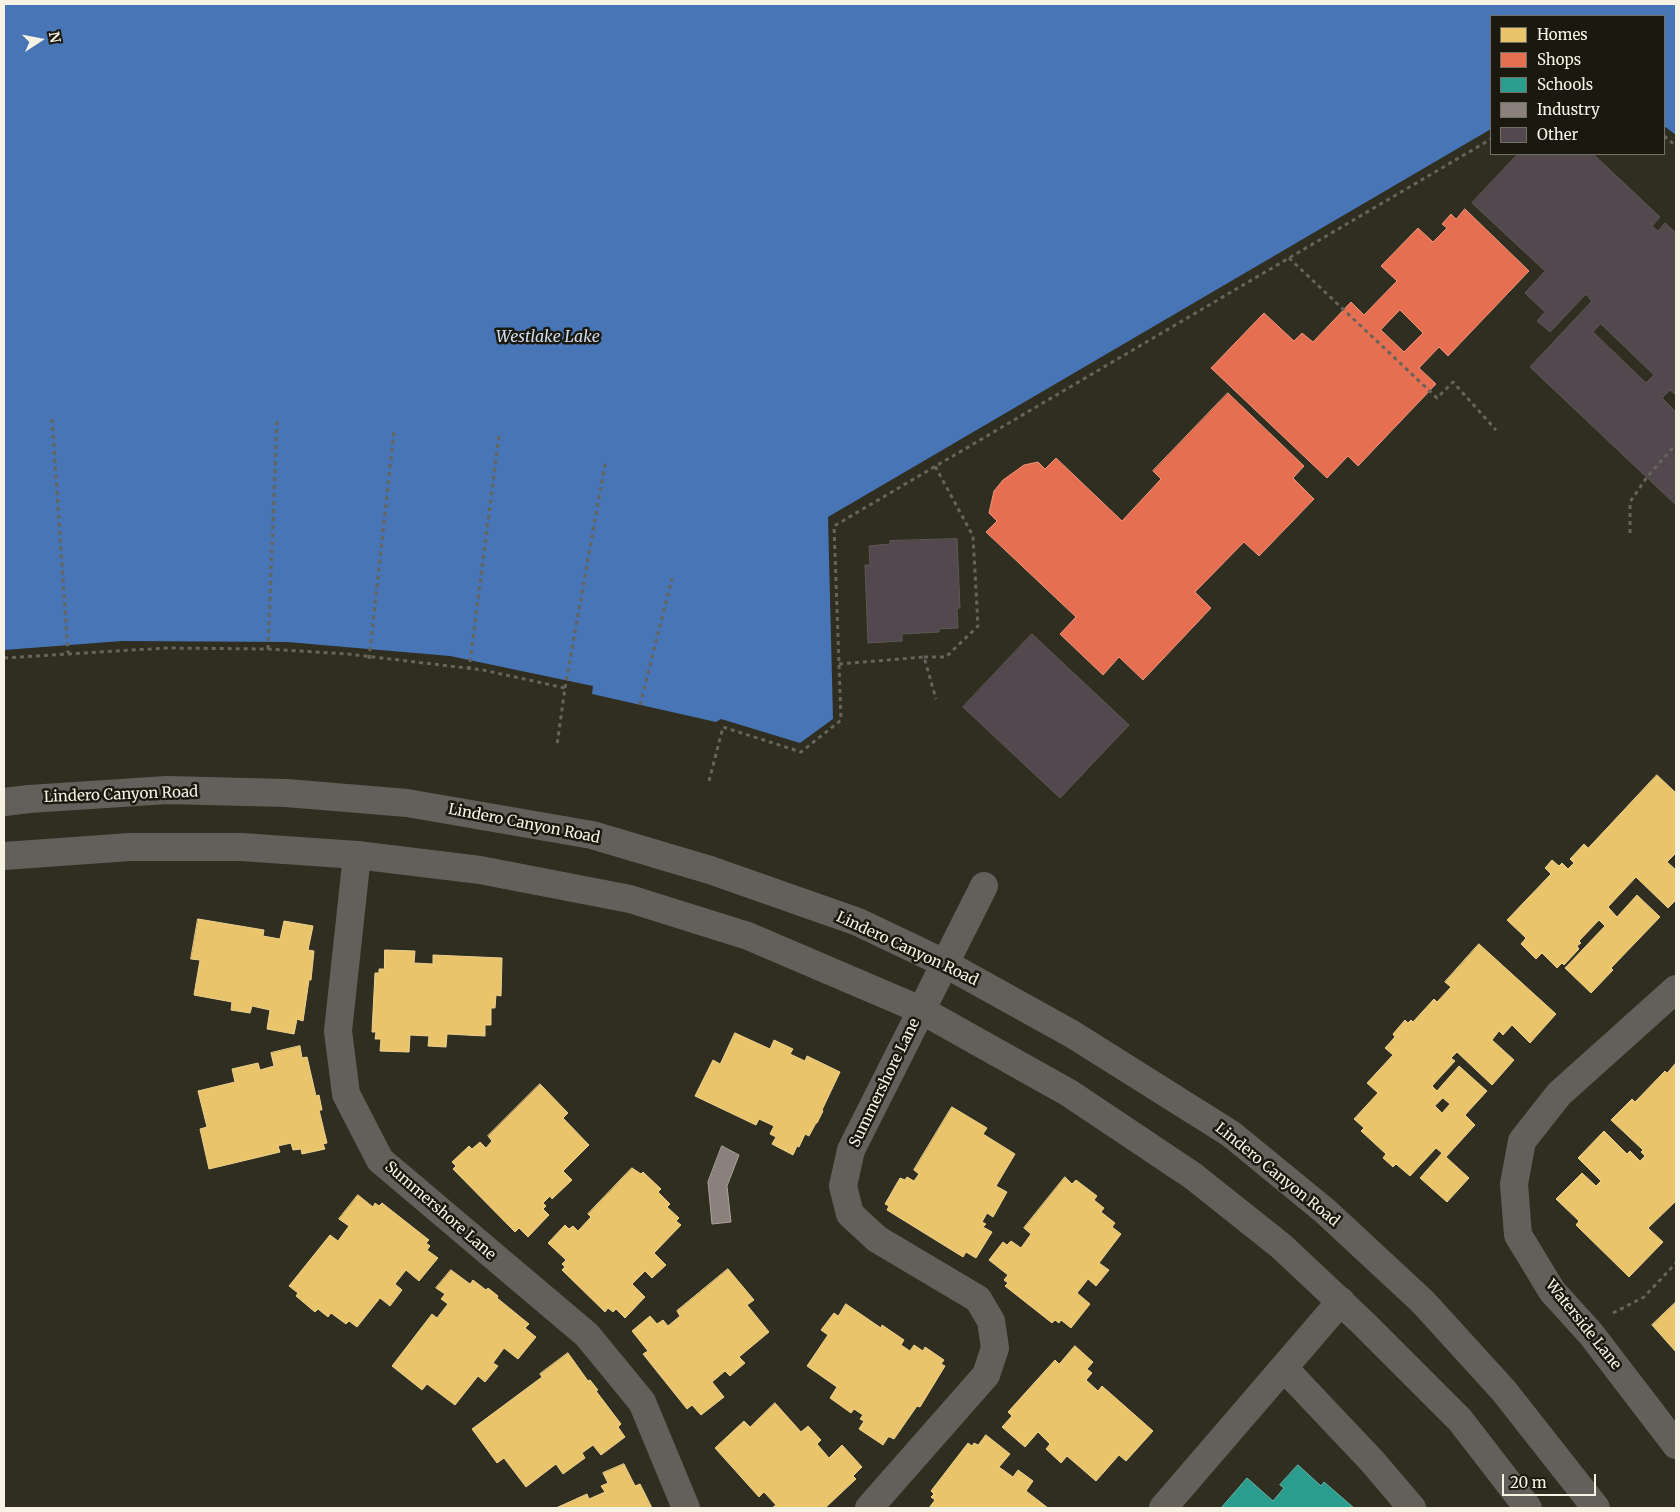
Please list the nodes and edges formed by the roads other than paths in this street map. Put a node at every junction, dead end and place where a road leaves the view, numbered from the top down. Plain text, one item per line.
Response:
1 (4, 802) edge
2 (356, 855) junction
3 (4, 856) edge
4 (984, 886) dead end
5 (944, 964) junction
6 (1676, 990) edge
7 (921, 1010) junction
8 (1340, 1302) junction
9 (1284, 1368) junction
10 (1676, 1445) edge
11 (686, 1508) edge
12 (869, 1508) edge
13 (1163, 1508) edge
14 (1412, 1508) edge
15 (1528, 1508) edge
16 (1596, 1508) edge

1 - 5 street, Lindero Canyon Road
2 - 3 street
2 - 7 street
2 - 11 street, Summershore Lane
4 - 5 street, Summershore Lane
5 - 7 street, Summershore Lane
5 - 16 street, Lindero Canyon Road
6 - 10 street, Waterside Lane
7 - 8 street
7 - 12 street, Summershore Lane
8 - 9 street
8 - 15 street
9 - 13 street
9 - 14 street

